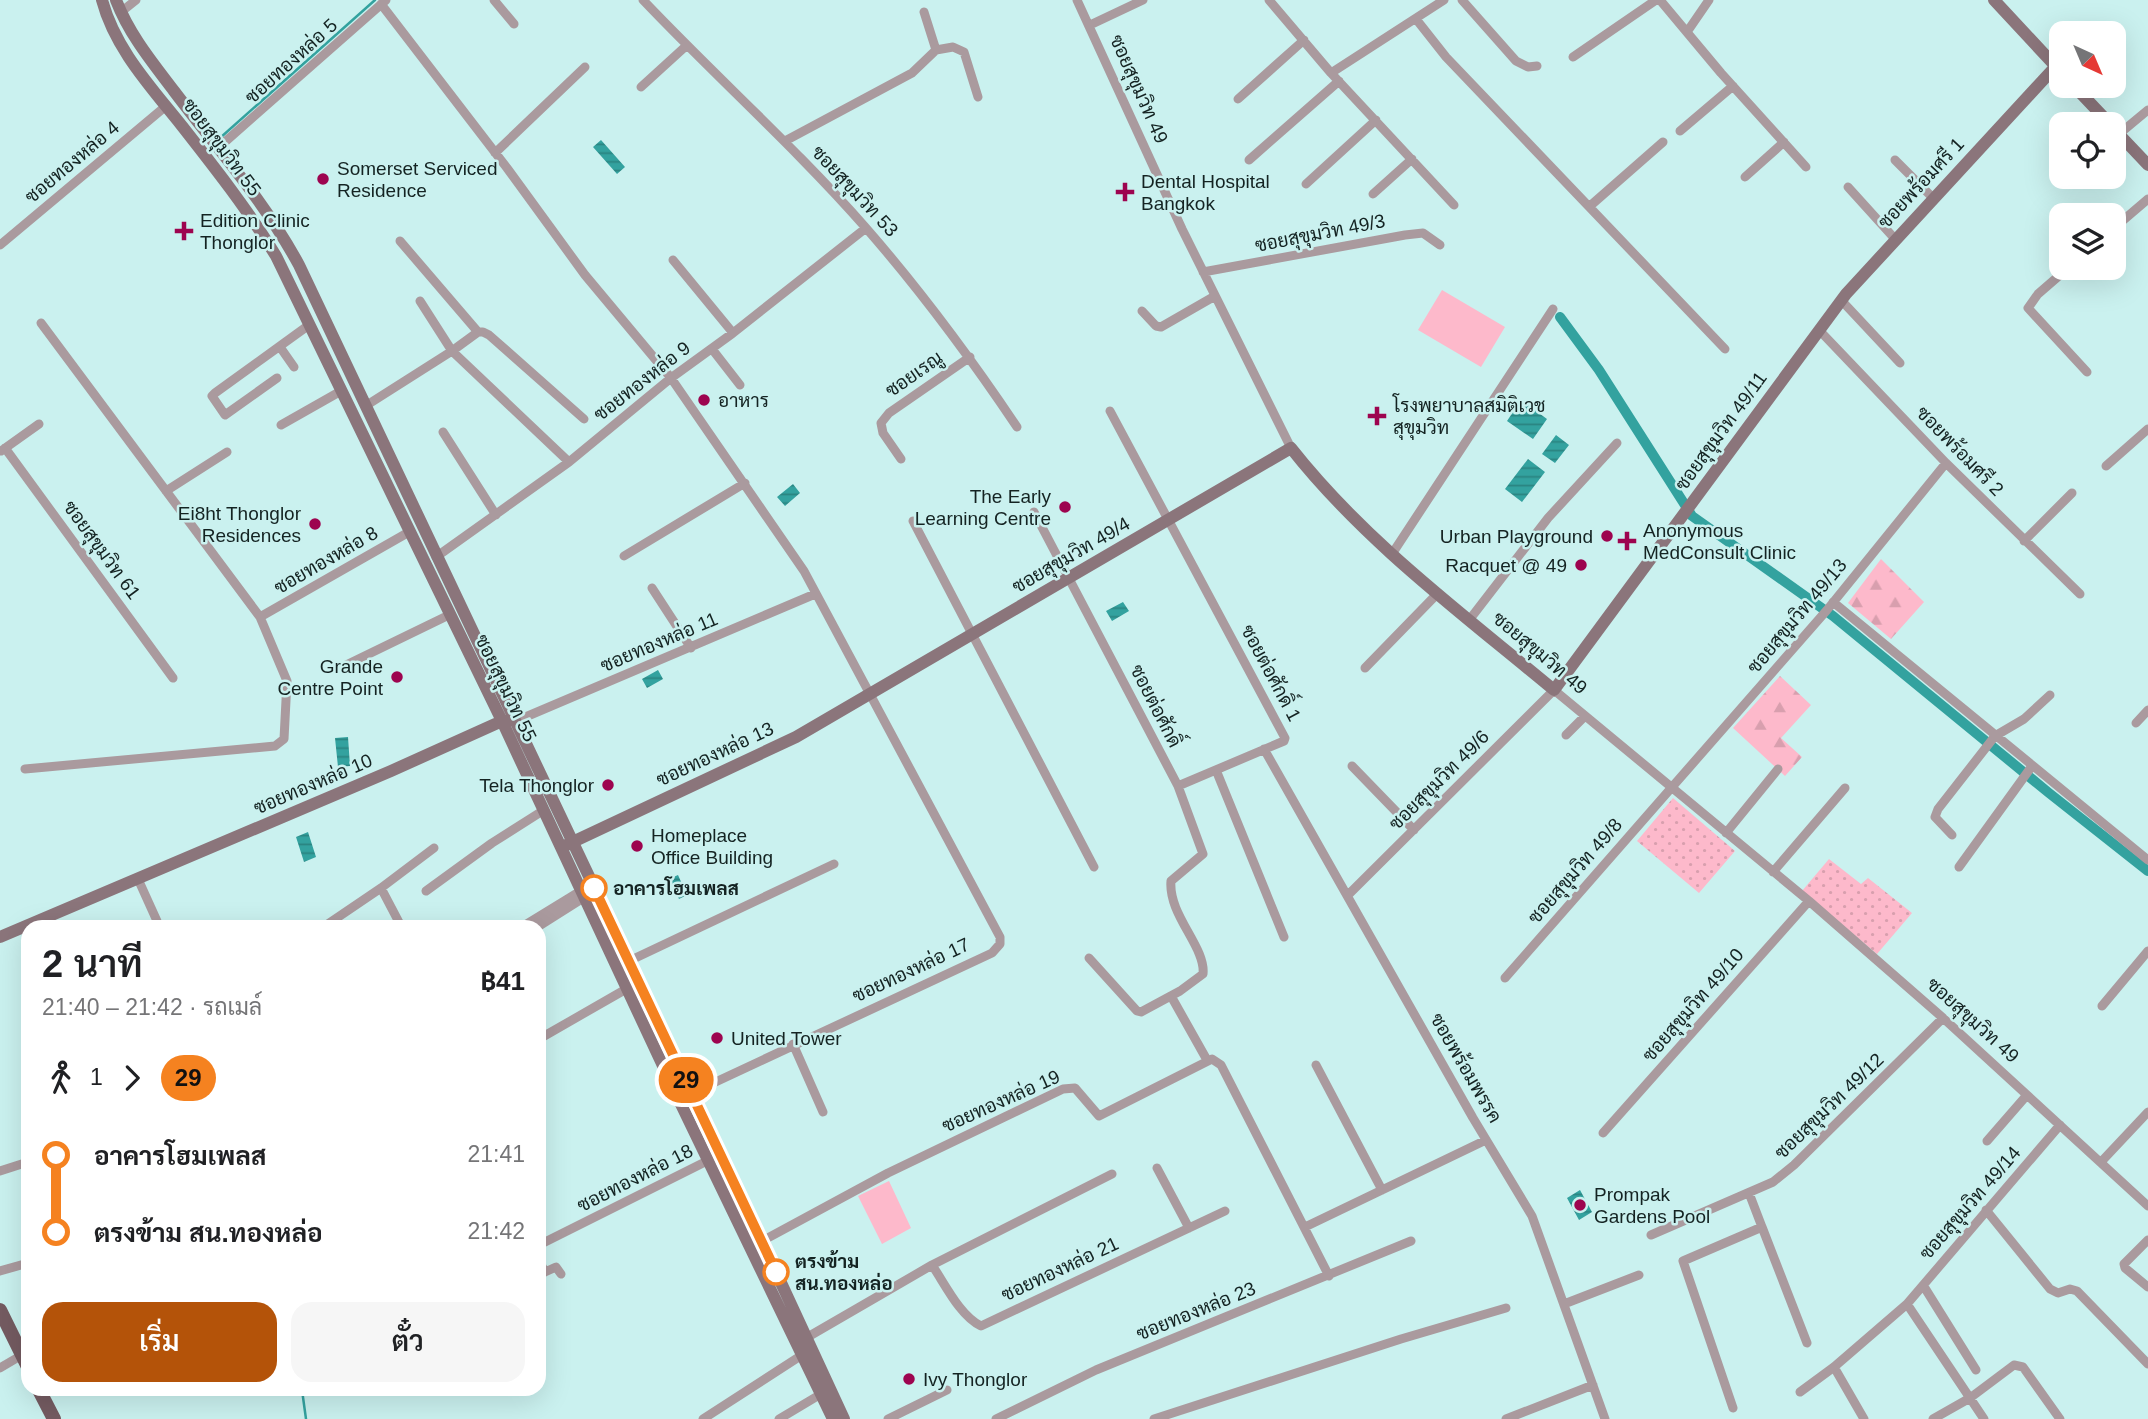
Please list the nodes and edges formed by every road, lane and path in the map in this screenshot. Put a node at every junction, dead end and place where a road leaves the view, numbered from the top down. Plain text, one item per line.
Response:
1 (102, 0) edge
2 (136, 0) edge
3 (494, 0) edge
4 (643, 0) edge
5 (1077, 0) edge
6 (1143, 0) edge
7 (1269, 0) edge
8 (1444, 0) edge
9 (1462, 0) edge
10 (1658, 0) edge
11 (1709, 0) edge
12 (1994, 0) edge
13 (384, 2) edge
14 (119, 6) edge
15 (924, 12) dead end
16 (1416, 19) junction
17 (109, 22) junction
18 (514, 24) dead end
19 (1090, 25) junction
20 (1687, 32) junction
21 (1304, 40) junction
22 (686, 46) junction
23 (936, 50) junction
24 (1573, 58) dead end
25 (2049, 58) edge
26 (1537, 66) dead end
27 (585, 67) dead end
28 (1331, 73) junction
29 (2049, 79) edge
30 (1339, 81) junction
31 (1733, 86) junction
32 (641, 88) dead end
33 (178, 96) junction
34 (978, 97) dead end
35 (2085, 98) edge
36 (1238, 99) dead end
37 (166, 106) junction
38 (2148, 110) edge
39 (2098, 112) edge
40 (1376, 120) junction
41 (2126, 122) edge
42 (1681, 131) dead end
43 (785, 141) junction
44 (1663, 142) dead end
45 (1784, 142) junction
46 (2126, 142) edge
47 (218, 148) junction
48 (495, 153) junction
49 (206, 157) junction
50 (1412, 159) junction
51 (1249, 160) dead end
52 (1895, 160) dead end
53 (2148, 165) edge
54 (1806, 167) dead end
55 (1745, 177) dead end
56 (1306, 184) dead end
57 (1848, 187) dead end
58 (1373, 194) dead end
59 (1933, 198) junction
60 (2148, 199) edge
61 (1454, 205) dead end
62 (1590, 206) junction
63 (2126, 218) edge
64 (866, 228) junction
65 (1895, 239) junction
66 (400, 241) dead end
67 (1440, 244) dead end
68 (0, 245) edge
69 (673, 260) dead end
70 (1203, 272) junction
71 (2054, 280) edge
72 (1215, 296) junction
73 (420, 300) dead end
74 (1841, 300) junction
75 (1553, 309) dead end
76 (1142, 311) dead end
77 (41, 323) dead end
78 (309, 325) junction
79 (1819, 330) junction
80 (478, 332) junction
81 (733, 333) junction
82 (280, 347) junction
83 (712, 349) junction
84 (1725, 349) dead end
85 (452, 351) junction
86 (970, 357) junction
87 (1900, 363) dead end
88 (294, 367) dead end
89 (2087, 372) dead end
90 (277, 378) dead end
91 (671, 378) junction
92 (356, 383) junction
93 (740, 385) dead end
94 (341, 391) junction
95 (367, 405) junction
96 (1110, 411) dead end
97 (351, 413) junction
98 (584, 419) dead end
99 (39, 424) dead end
100 (281, 425) dead end
101 (1017, 426) dead end
102 (2148, 429) edge
103 (443, 432) dead end
104 (1617, 443) dead end
105 (1291, 448) junction
106 (2, 450) edge
107 (227, 452) dead end
108 (901, 459) dead end
109 (569, 462) junction
110 (1946, 463) junction
111 (2106, 467) dead end
112 (745, 483) junction
113 (166, 491) junction
114 (2072, 493) dead end
115 (1034, 512) dead end
116 (496, 515) junction
117 (1169, 520) junction
118 (913, 521) dead end
119 (422, 525) junction
120 (409, 532) junction
121 (2024, 541) junction
122 (1392, 554) junction
123 (624, 556) dead end
124 (436, 557) junction
125 (423, 563) junction
126 (1069, 578) junction
127 (652, 588) dead end
128 (1438, 593) junction
129 (815, 594) junction
130 (2080, 594) dead end
131 (1833, 602) junction
132 (449, 615) junction
133 (260, 617) junction
134 (1469, 619) junction
135 (971, 635) junction
136 (691, 648) junction
137 (342, 667) dead end
138 (1366, 668) dead end
139 (173, 678) dead end
140 (1554, 690) junction
141 (870, 694) junction
142 (2050, 695) dead end
143 (2148, 710) edge
144 (1585, 716) junction
145 (502, 721) junction
146 (516, 721) junction
147 (2136, 723) dead end
148 (1566, 735) dead end
149 (1995, 736) junction
150 (1264, 749) junction
151 (1352, 766) dead end
152 (2032, 766) junction
153 (25, 769) dead end
154 (1779, 769) dead end
155 (1216, 770) junction
156 (1178, 786) junction
157 (1671, 788) junction
158 (1844, 788) dead end
159 (544, 810) junction
160 (1414, 830) junction
161 (1726, 833) junction
162 (1952, 835) dead end
163 (567, 844) junction
164 (434, 848) dead end
165 (2148, 860) edge
166 (834, 864) dead end
167 (1094, 867) dead end
168 (1959, 867) dead end
169 (1773, 872) junction
170 (138, 879) junction
171 (381, 888) junction
172 (426, 891) dead end
173 (584, 894) junction
174 (1348, 895) junction
175 (1809, 901) junction
176 (40, 920) edge
177 (157, 920) edge
178 (334, 920) edge
179 (398, 920) edge
180 (535, 920) edge
181 (546, 921) edge
182 (21, 928) edge
183 (0, 937) edge
184 (1284, 937) dead end
185 (2148, 951) edge
186 (1089, 958) dead end
187 (623, 963) junction
188 (1506, 978) dead end
189 (634, 985) junction
190 (1171, 996) junction
191 (2102, 1006) dead end
192 (1943, 1018) junction
193 (546, 1035) edge
194 (793, 1044) junction
195 (1207, 1060) junction
196 (1316, 1065) dead end
197 (692, 1093) junction
198 (2027, 1095) junction
199 (679, 1100) junction
200 (823, 1112) dead end
201 (2148, 1112) edge
202 (2060, 1125) junction
203 (1603, 1133) dead end
204 (1486, 1140) junction
205 (1987, 1141) dead end
206 (715, 1157) junction
207 (2101, 1162) junction
208 (21, 1164) edge
209 (1157, 1168) dead end
210 (0, 1171) edge
211 (1112, 1174) dead end
212 (1382, 1190) junction
213 (1749, 1193) junction
214 (2148, 1206) edge
215 (1986, 1210) junction
216 (1225, 1211) dead end
217 (1305, 1227) junction
218 (1762, 1227) junction
219 (1189, 1228) junction
220 (1651, 1235) dead end
221 (2148, 1240) edge
222 (1411, 1241) dead end
223 (546, 1242) edge
224 (756, 1244) junction
225 (21, 1265) edge
226 (932, 1265) junction
227 (546, 1271) edge
228 (0, 1272) edge
229 (561, 1273) dead end
230 (1639, 1275) dead end
231 (1329, 1276) junction
232 (1923, 1285) junction
233 (2148, 1287) edge
234 (1564, 1304) junction
235 (1907, 1304) junction
236 (1506, 1308) dead end
237 (0, 1310) edge
238 (1807, 1343) dead end
239 (802, 1345) junction
240 (21, 1353) edge
241 (21, 1362) edge
242 (2148, 1364) edge
243 (1834, 1367) junction
244 (0, 1368) edge
245 (1976, 1370) dead end
246 (1593, 1385) junction
247 (947, 1390) dead end
248 (825, 1392) junction
249 (1800, 1392) dead end
250 (42, 1396) edge
251 (1970, 1398) junction
252 (1733, 1408) dead end
253 (54, 1419) edge
254 (703, 1419) edge
255 (779, 1419) edge
256 (833, 1419) edge
257 (844, 1419) edge
258 (888, 1419) edge
259 (996, 1419) edge
260 (1154, 1419) edge
261 (1506, 1419) edge
262 (1605, 1419) edge
263 (1864, 1419) edge
264 (1933, 1419) edge
265 (1984, 1419) edge
266 (2060, 1419) edge

1 - 17 main road, ซอยสุขุมวิท 55
2 - 14 street
3 - 18 street
4 - 22 street, ซอยสุขุมวิท 53
5 - 19 street, ซอยสุขุมวิท 49
6 - 19 street
7 - 21 street
8 - 16 street
9 - 26 street
10 - 20 street
10 - 24 street
11 - 20 street
12 - 25 main road
13 - 47 street, ซอยทองหล่อ 5
13 - 48 street
14 - 17 main road
14 - 33 main road, ซอยสุขุมวิท 55
15 - 23 street
16 - 28 street
16 - 62 street
17 - 37 main road, ซอยสุขุมวิท 55
19 - 70 street, ซอยสุขุมวิท 49
20 - 31 street
21 - 28 street
21 - 36 street
22 - 32 street
22 - 43 street, ซอยสุขุมวิท 53
23 - 34 street
23 - 43 street
27 - 48 street
28 - 30 street
29 - 59 main road, ซอยพร้อมศรี 1
30 - 40 street
30 - 51 street
31 - 42 street
31 - 45 street
33 - 37 main road
33 - 47 main road, ซอยสุขุมวิท 55
35 - 39 main road
37 - 49 main road, ซอยสุขุมวิท 55
37 - 68 street, ซอยทองหล่อ 4
38 - 41 street
40 - 50 street
40 - 56 street
43 - 64 street, ซอยสุขุมวิท 53
44 - 62 street
45 - 54 street
45 - 55 street
46 - 53 main road
47 - 49 main road
47 - 92 main road, ซอยสุขุมวิท 55
48 - 91 street
49 - 78 main road, ซอยสุขุมวิท 55
50 - 58 street
50 - 61 street
52 - 59 street
57 - 65 street
59 - 65 main road, ซอยพร้อมศรี 1
60 - 63 street
62 - 84 street
64 - 81 street, ซอยทองหล่อ 9
64 - 86 street, ซอยสุขุมวิท 53
65 - 74 main road, ซอยพร้อมศรี 1
66 - 80 street
67 - 70 street, ซอยสุขุมวิท 49/3
69 - 81 street
70 - 72 street, ซอยสุขุมวิท 49
71 - 89 street
72 - 76 street
72 - 105 street, ซอยสุขุมวิท 49
73 - 85 street
74 - 79 main road, ซอยพร้อมศรี 1
74 - 87 street
75 - 122 street
77 - 113 street
78 - 82 street
78 - 94 main road, ซอยสุขุมวิท 55
79 - 110 street, ซอยพร้อมศรี 2
79 - 140 main road, ซอยสุขุมวิท 49/11
80 - 85 street
80 - 98 street
81 - 83 street, ซอยทองหล่อ 9
82 - 88 street
82 - 90 street
83 - 91 street, ซอยทองหล่อ 9
83 - 93 street
85 - 95 street
85 - 109 street
86 - 101 street, ซอยสุขุมวิท 53
86 - 108 street, ซอยเรณู
91 - 109 street, ซอยทองหล่อ 9
91 - 112 street
92 - 94 main road
92 - 95 main road, ซอยสุขุมวิท 55
94 - 97 main road, ซอยสุขุมวิท 55
94 - 100 street
95 - 97 main road
95 - 119 main road, ซอยสุขุมวิท 55
96 - 117 street
97 - 120 main road, ซอยสุขุมวิท 55
99 - 106 street
102 - 111 street
103 - 116 street
104 - 134 street
105 - 117 main road, ซอยสุขุมวิท 49/4
105 - 122 main road, ซอยสุขุมวิท 49
106 - 139 street, ซอยสุขุมวิท 61
107 - 113 street
109 - 116 street, ซอยทองหล่อ 9
110 - 121 street, ซอยพร้อมศรี 2
110 - 131 street, ซอยสุขุมวิท 49/13
112 - 123 street
112 - 129 street
113 - 133 street
114 - 121 street
115 - 126 street, ซอยต่อศักดิ์
116 - 124 street, ซอยทองหล่อ 9
117 - 126 main road, ซอยสุขุมวิท 49/4
117 - 150 street, ซอยต่อศักดิ์ 1
118 - 135 street
119 - 120 main road
119 - 124 main road, ซอยสุขุมวิท 55
120 - 125 main road, ซอยสุขุมวิท 55
120 - 133 street, ซอยทองหล่อ 8
121 - 130 street, ซอยพร้อมศรี 2
122 - 128 main road, ซอยสุขุมวิท 49
124 - 125 main road
124 - 146 main road, ซอยสุขุมวิท 55
125 - 132 main road, ซอยสุขุมวิท 55
126 - 135 main road, ซอยสุขุมวิท 49/4
126 - 156 street, ซอยต่อศักดิ์
127 - 136 street
128 - 134 main road, ซอยสุขุมวิท 49
128 - 138 street
129 - 136 street, ซอยทองหล่อ 11
129 - 141 street
131 - 149 street
131 - 157 street, ซอยสุขุมวิท 49/13
132 - 137 street
132 - 145 main road, ซอยสุขุมวิท 55
133 - 153 street
134 - 140 main road, ซอยสุขุมวิท 49
135 - 141 main road, ซอยสุขุมวิท 49/4
135 - 167 street
136 - 146 street, ซอยทองหล่อ 11
140 - 144 street, ซอยสุขุมวิท 49
140 - 160 street, ซอยสุขุมวิท 49/6
141 - 163 main road, ซอยทองหล่อ 13
141 - 194 street, ซอยทองหล่อ 17
142 - 149 street
143 - 147 street
144 - 148 street
144 - 157 street, ซอยสุขุมวิท 49
145 - 146 main road
145 - 159 main road, ซอยสุขุมวิท 55
145 - 170 main road, ซอยทองหล่อ 10
146 - 163 main road, ซอยสุขุมวิท 55
149 - 152 street
149 - 162 street
150 - 155 street, ซอยต่อศักดิ์ 1
150 - 174 street, ซอยพร้อมพรรค
151 - 160 street
152 - 165 street
152 - 168 street
154 - 161 street
155 - 156 street, ซอยต่อศักดิ์ 1
155 - 184 street
156 - 190 street, ซอยต่อศักดิ์
157 - 161 street, ซอยสุขุมวิท 49
157 - 188 street, ซอยสุขุมวิท 49/8
158 - 169 street
159 - 163 main road, ซอยสุขุมวิท 55
159 - 172 street
160 - 174 street, ซอยสุขุมวิท 49/6
161 - 169 street, ซอยสุขุมวิท 49
163 - 173 main road, ซอยสุขุมวิท 55
163 - 187 main road, ซอยสุขุมวิท 55
164 - 171 street
166 - 187 street
169 - 175 street, ซอยสุขุมวิท 49
170 - 176 main road, ซอยทองหล่อ 10
170 - 177 street
171 - 178 street
171 - 179 street
173 - 180 street
173 - 181 street
173 - 187 main road, ซอยสุขุมวิท 55
174 - 204 street, ซอยพร้อมพรรค
175 - 192 street, ซอยสุขุมวิท 49
175 - 203 street, ซอยสุขุมวิท 49/10
182 - 183 main road, ซอยทองหล่อ 10
185 - 191 street
186 - 190 street
187 - 189 main road, ซอยสุขุมวิท 55
189 - 193 street
189 - 197 main road, ซอยสุขุมวิท 55
189 - 199 main road, ซอยสุขุมวิท 55
190 - 195 street
192 - 198 street, ซอยสุขุมวิท 49
192 - 213 street, ซอยสุขุมวิท 49/12
194 - 197 street, ซอยทองหล่อ 17
194 - 200 street
195 - 217 street
195 - 224 street, ซอยทองหล่อ 19
196 - 212 street
197 - 199 main road
197 - 206 main road, ซอยสุขุมวิท 55
198 - 202 street, ซอยสุขุมวิท 49
198 - 205 street
199 - 206 main road, ซอยสุขุมวิท 55
201 - 207 street
202 - 207 street, ซอยสุขุมวิท 49
202 - 215 street, ซอยสุขุมวิท 49/14
204 - 212 street
204 - 234 street, ซอยพร้อมพรรค
206 - 223 street, ซอยทองหล่อ 18
206 - 224 main road, ซอยสุขุมวิท 55
207 - 214 street, ซอยสุขุมวิท 49
208 - 210 street
209 - 219 street
211 - 226 street
212 - 217 street
213 - 218 street
213 - 220 street, ซอยสุขุมวิท 49/12
215 - 232 street, ซอยสุขุมวิท 49/14
215 - 242 street
216 - 219 street, ซอยทองหล่อ 21
217 - 231 street
218 - 238 street
218 - 252 street
219 - 226 street, ซอยทองหล่อ 21
221 - 233 street
222 - 231 street, ซอยทองหล่อ 23
224 - 239 main road, ซอยสุขุมวิท 55
225 - 228 street
226 - 239 street
227 - 229 street
230 - 234 street
231 - 259 street, ซอยทองหล่อ 23
232 - 235 street, ซอยสุขุมวิท 49/14
232 - 245 street
234 - 246 street, ซอยพร้อมพรรค
235 - 243 street, ซอยสุขุมวิท 49/14
235 - 251 street
236 - 260 street
237 - 240 main road
239 - 248 main road, ซอยสุขุมวิท 55
239 - 254 street
241 - 244 street
243 - 249 street, ซอยสุขุมวิท 49/14
243 - 263 street
246 - 261 street
246 - 262 street, ซอยพร้อมพรรค
247 - 258 street
248 - 255 street
248 - 256 main road, ซอยสุขุมวิท 55
248 - 257 main road, ซอยสุขุมวิท 55
250 - 253 main road
251 - 264 street
251 - 265 street
251 - 266 street

